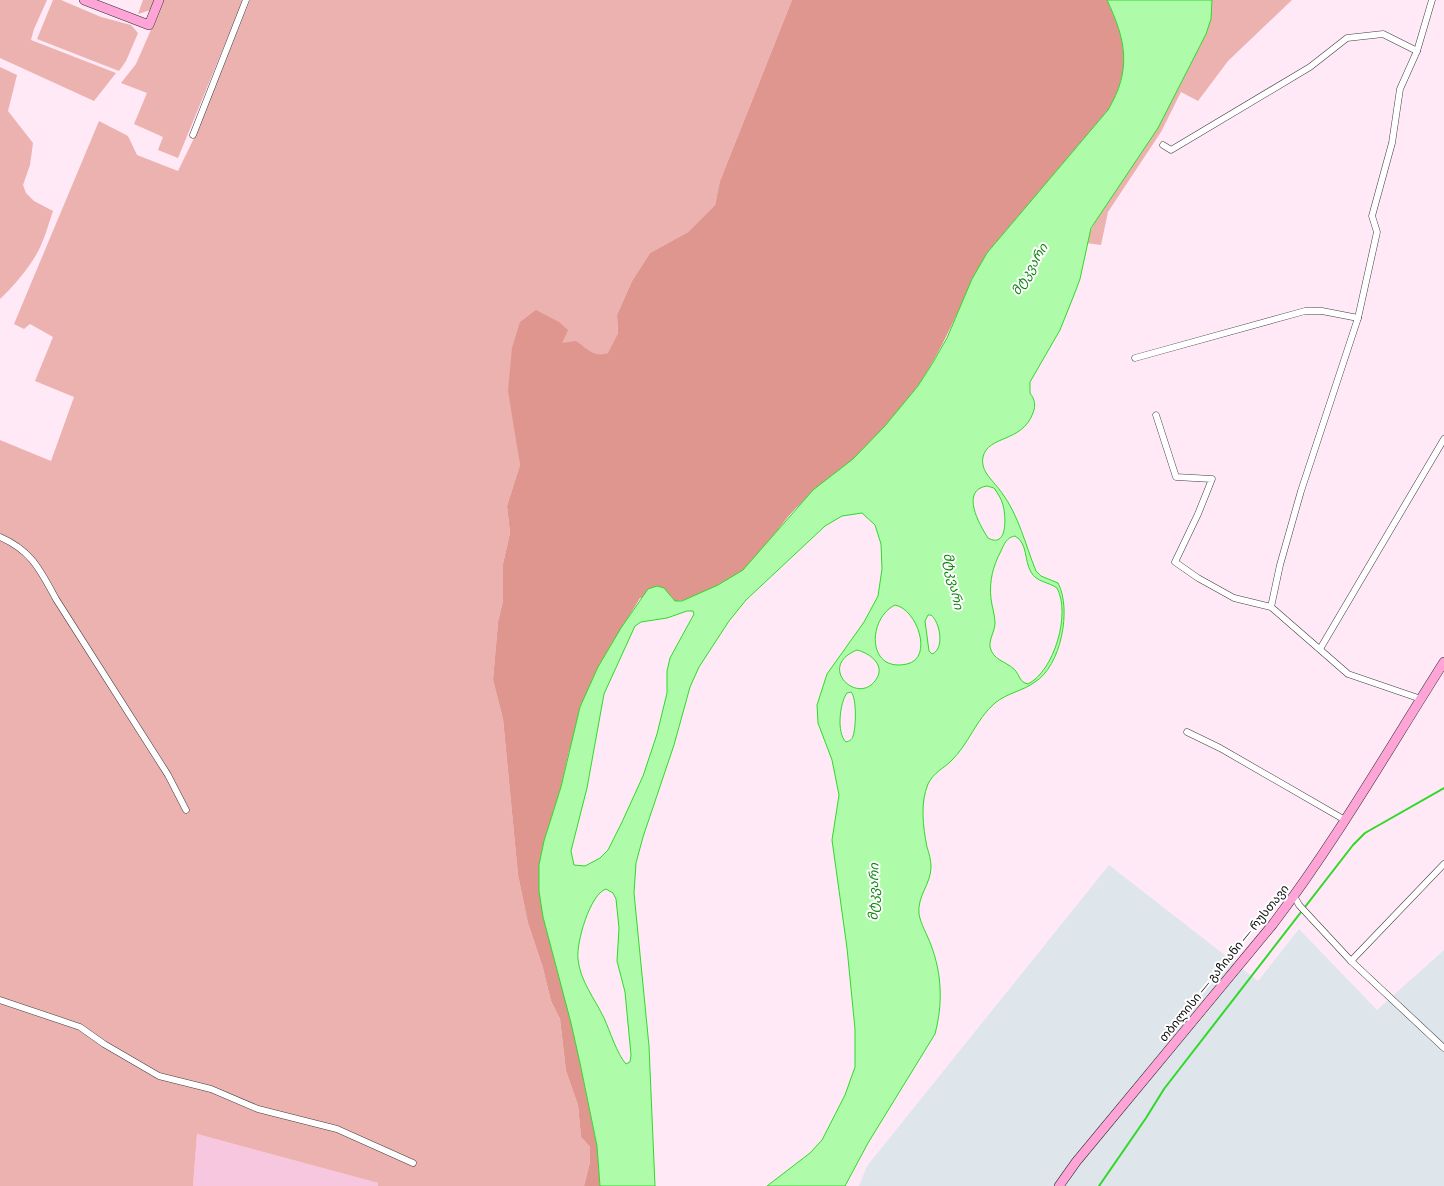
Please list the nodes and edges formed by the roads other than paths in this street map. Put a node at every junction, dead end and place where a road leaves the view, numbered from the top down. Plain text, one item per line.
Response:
1 (84, 0) edge
2 (159, 0) edge
3 (246, 0) edge
4 (1432, 0) edge
5 (1417, 51) junction
6 (193, 135) dead end
7 (1163, 145) dead end
8 (1358, 318) junction
9 (1135, 358) dead end
10 (1156, 415) dead end
11 (1444, 439) edge
12 (0, 538) edge
13 (1271, 607) junction
14 (1320, 649) junction
15 (1444, 662) edge
16 (1421, 699) junction
17 (1187, 732) dead end
18 (186, 810) dead end
19 (1345, 820) junction
20 (1444, 864) edge
21 (1294, 896) junction
22 (1350, 961) junction
23 (0, 1000) edge
24 (1444, 1048) edge
25 (413, 1164) dead end
26 (1059, 1186) edge

1 - 2 main road
3 - 6 street
4 - 5 street
5 - 7 street
5 - 8 street
8 - 9 street
8 - 13 street
10 - 13 street
11 - 14 street
12 - 18 street
13 - 14 street
14 - 16 street
15 - 16 main road, თბილისი — გაჩიანი — რუსთავი
16 - 19 main road, თბილისი — გაჩიანი — რუსთავი
17 - 19 street
19 - 21 main road, თბილისი — გაჩიანი — რუსთავი
20 - 22 street
21 - 22 street
21 - 26 main road, თბილისი — გაჩიანი — რუსთავი
22 - 24 street
23 - 25 street

